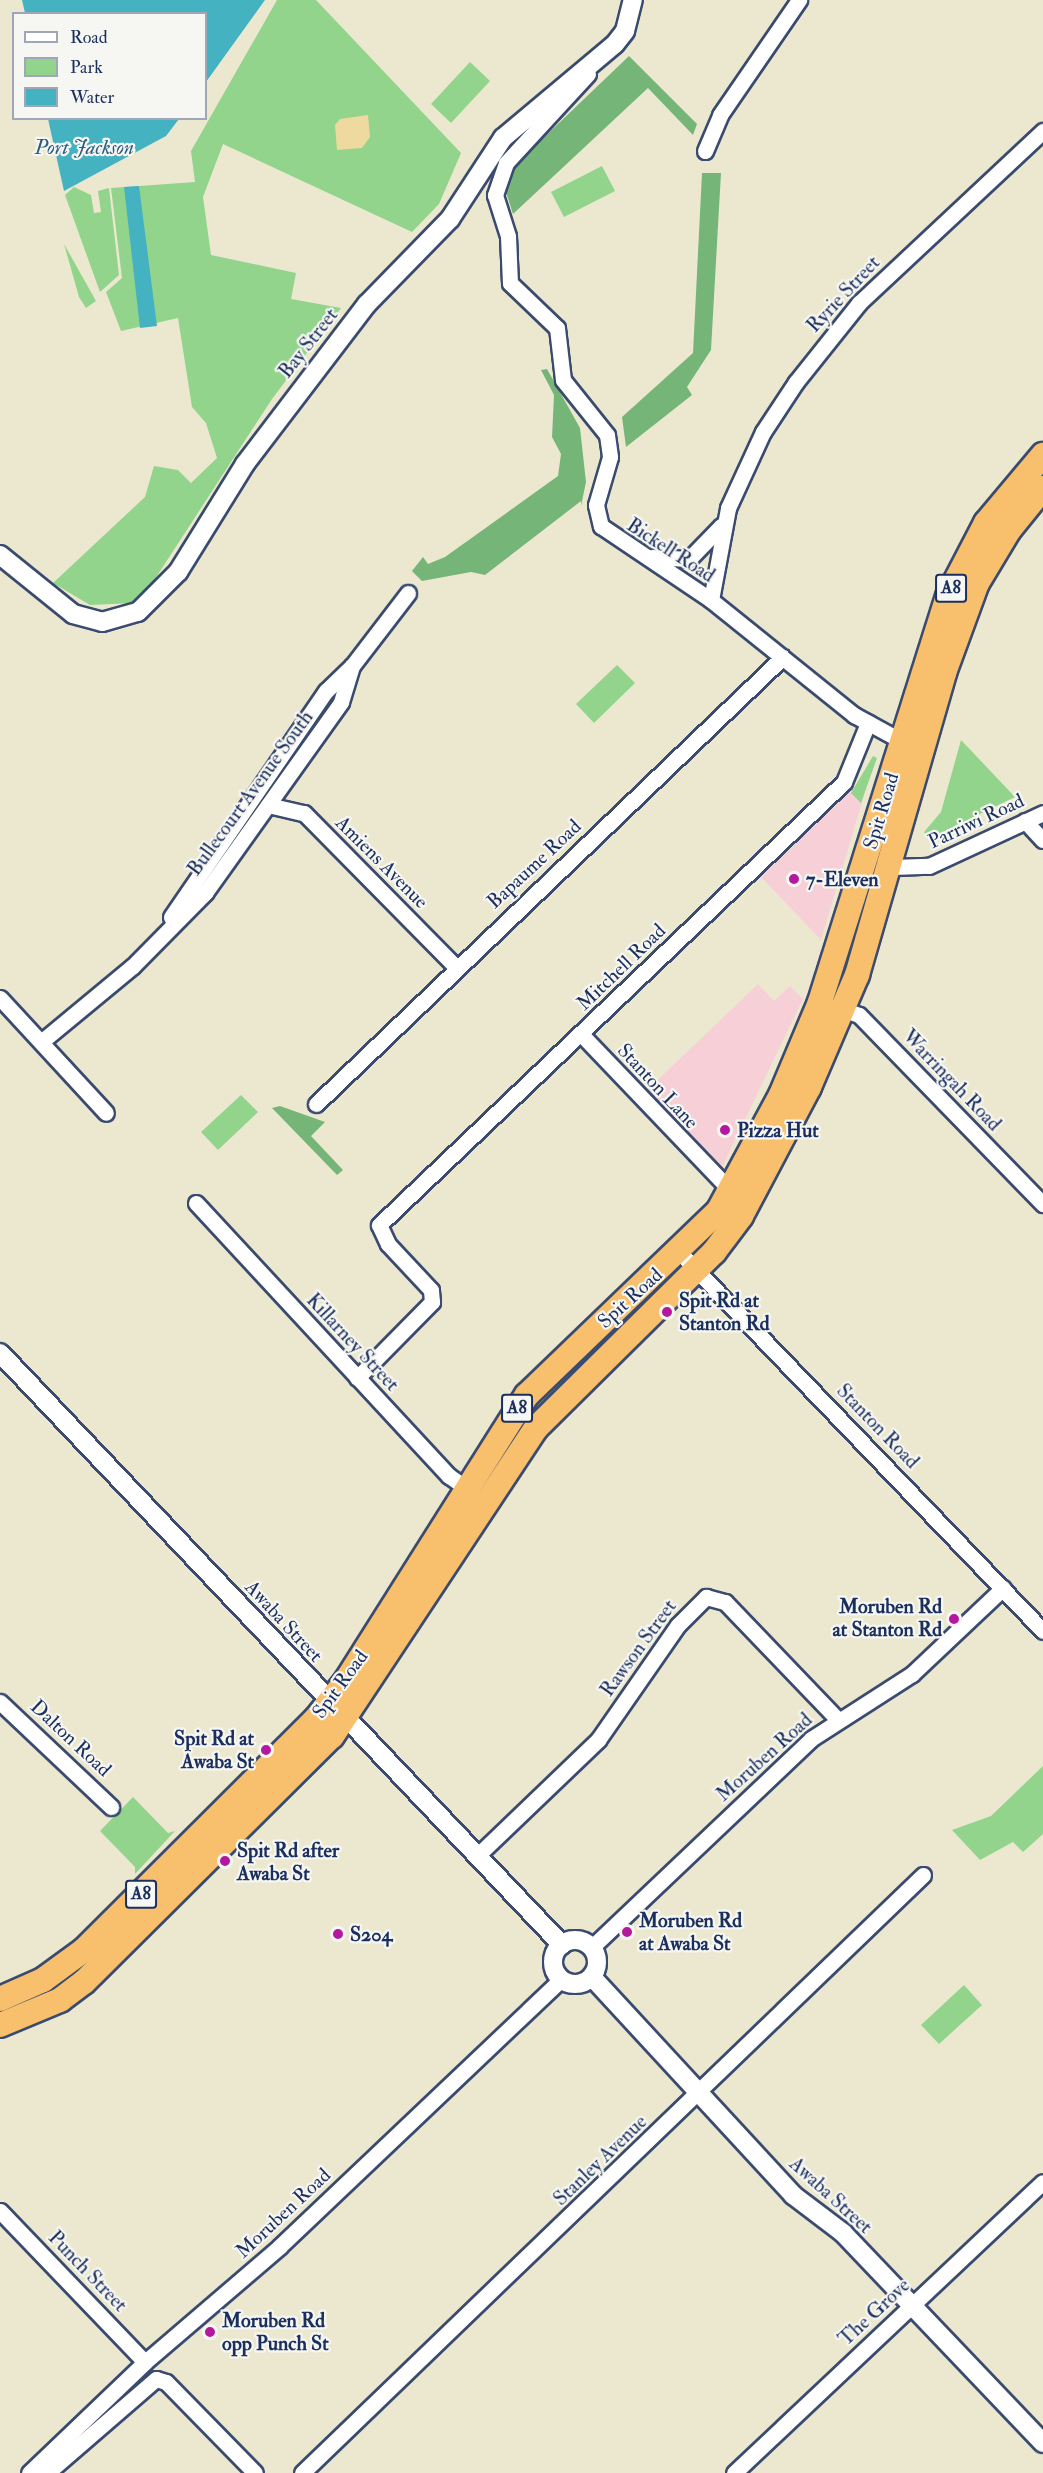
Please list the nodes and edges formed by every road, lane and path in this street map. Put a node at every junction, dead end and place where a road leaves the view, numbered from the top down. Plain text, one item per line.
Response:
1 (633, 0) edge
2 (799, 0) edge
3 (592, 68) junction
4 (1043, 131) edge
5 (705, 152) dead end
6 (1043, 455) edge
7 (1043, 488) edge
8 (723, 523) junction
9 (0, 555) edge
10 (649, 557) junction
11 (408, 593) dead end
12 (711, 600) junction
13 (783, 657) junction
14 (352, 666) junction
15 (868, 723) junction
16 (912, 746) junction
17 (268, 805) junction
18 (1043, 813) edge
19 (1025, 821) junction
20 (1043, 840) edge
21 (892, 867) junction
22 (164, 930) junction
23 (456, 967) junction
24 (0, 998) edge
25 (831, 1006) junction
26 (581, 1034) junction
27 (41, 1042) junction
28 (316, 1104) dead end
29 (106, 1113) dead end
30 (731, 1191) junction
31 (196, 1203) dead end
32 (1043, 1204) edge
33 (680, 1252) junction
34 (697, 1270) junction
35 (0, 1353) edge
36 (357, 1378) junction
37 (464, 1488) junction
38 (487, 1501) junction
39 (1003, 1588) junction
40 (1042, 1628) edge
41 (0, 1702) edge
42 (338, 1711) junction
43 (838, 1720) junction
44 (111, 1807) dead end
45 (477, 1856) junction
46 (923, 1875) dead end
47 (562, 1945) junction
48 (592, 1947) junction
49 (592, 1977) junction
50 (561, 1979) junction
51 (0, 1999) edge
52 (0, 2025) edge
53 (698, 2092) junction
54 (1043, 2182) edge
55 (0, 2211) edge
56 (912, 2305) junction
57 (145, 2361) junction
58 (1043, 2443) edge
59 (29, 2473) edge
60 (47, 2473) edge
61 (255, 2473) edge
62 (302, 2473) edge
63 (734, 2473) edge

1 - 3 street, Bay Street
2 - 5 street
3 - 9 street, Bay Street
3 - 10 street, Bickell Road
4 - 8 street, Ryrie Street
6 - 16 highway, Spit Road / A8
7 - 16 highway, Spit Road / A8
8 - 10 street, Ryrie Street
8 - 12 street, Ryrie Street
10 - 12 street, Bickell Road
11 - 14 street, Bullecourt Avenue South
12 - 13 street, Bickell Road
13 - 15 street, Bickell Road
13 - 23 street, Bapaume Road
14 - 17 street, Bullecourt Avenue South
14 - 22 street, Bullecourt Avenue South
15 - 16 street, Bickell Road
15 - 26 street, Mitchell Road
16 - 21 highway, Spit Road / A8
16 - 25 highway, Spit Road / A8
17 - 22 street, Bullecourt Avenue South
17 - 23 street, Amiens Avenue
18 - 19 street, Parriwi Road
19 - 20 street
19 - 21 street, Parriwi Road
21 - 25 highway, Spit Road / A8
22 - 27 street, Bullecourt Avenue South
23 - 28 street, Bapaume Road
24 - 27 street
25 - 30 highway, Spit Road / A8
25 - 32 street, Warringah Road
25 - 34 highway, Spit Road / A8
26 - 30 street, Stanton Lane
26 - 36 street, Mitchell Road
27 - 29 street
30 - 33 highway, Spit Road / A8
31 - 36 street, Killarney Street
33 - 34 street, Stanton Road
33 - 37 highway, Spit Road / A8
34 - 38 highway, Spit Road / A8
34 - 39 street, Stanton Road
35 - 42 street, Awaba Street
36 - 37 street, Killarney Street
37 - 38 street, Killarney Street
37 - 42 highway, Spit Road / A8
38 - 42 highway, Spit Road / A8
39 - 40 street, Stanton Road
39 - 43 street, Moruben Road
41 - 44 street, Dalton Road
42 - 45 street, Awaba Street
42 - 51 highway, Spit Road / A8
42 - 52 highway, Spit Road / A8
43 - 45 street, Rawson Street
43 - 48 street, Moruben Road
45 - 47 street, Awaba Street
46 - 53 street, Stanley Avenue
47 - 48 street
47 - 50 street
48 - 49 street
49 - 50 street
49 - 53 street, Awaba Street
50 - 57 street, Moruben Road
53 - 56 street, Awaba Street
53 - 62 street, Stanley Avenue
54 - 56 street, The Grove
55 - 57 street, Punch Street
56 - 58 street, Awaba Street
56 - 63 street, The Grove
57 - 59 street, Moruben Road
60 - 61 street

